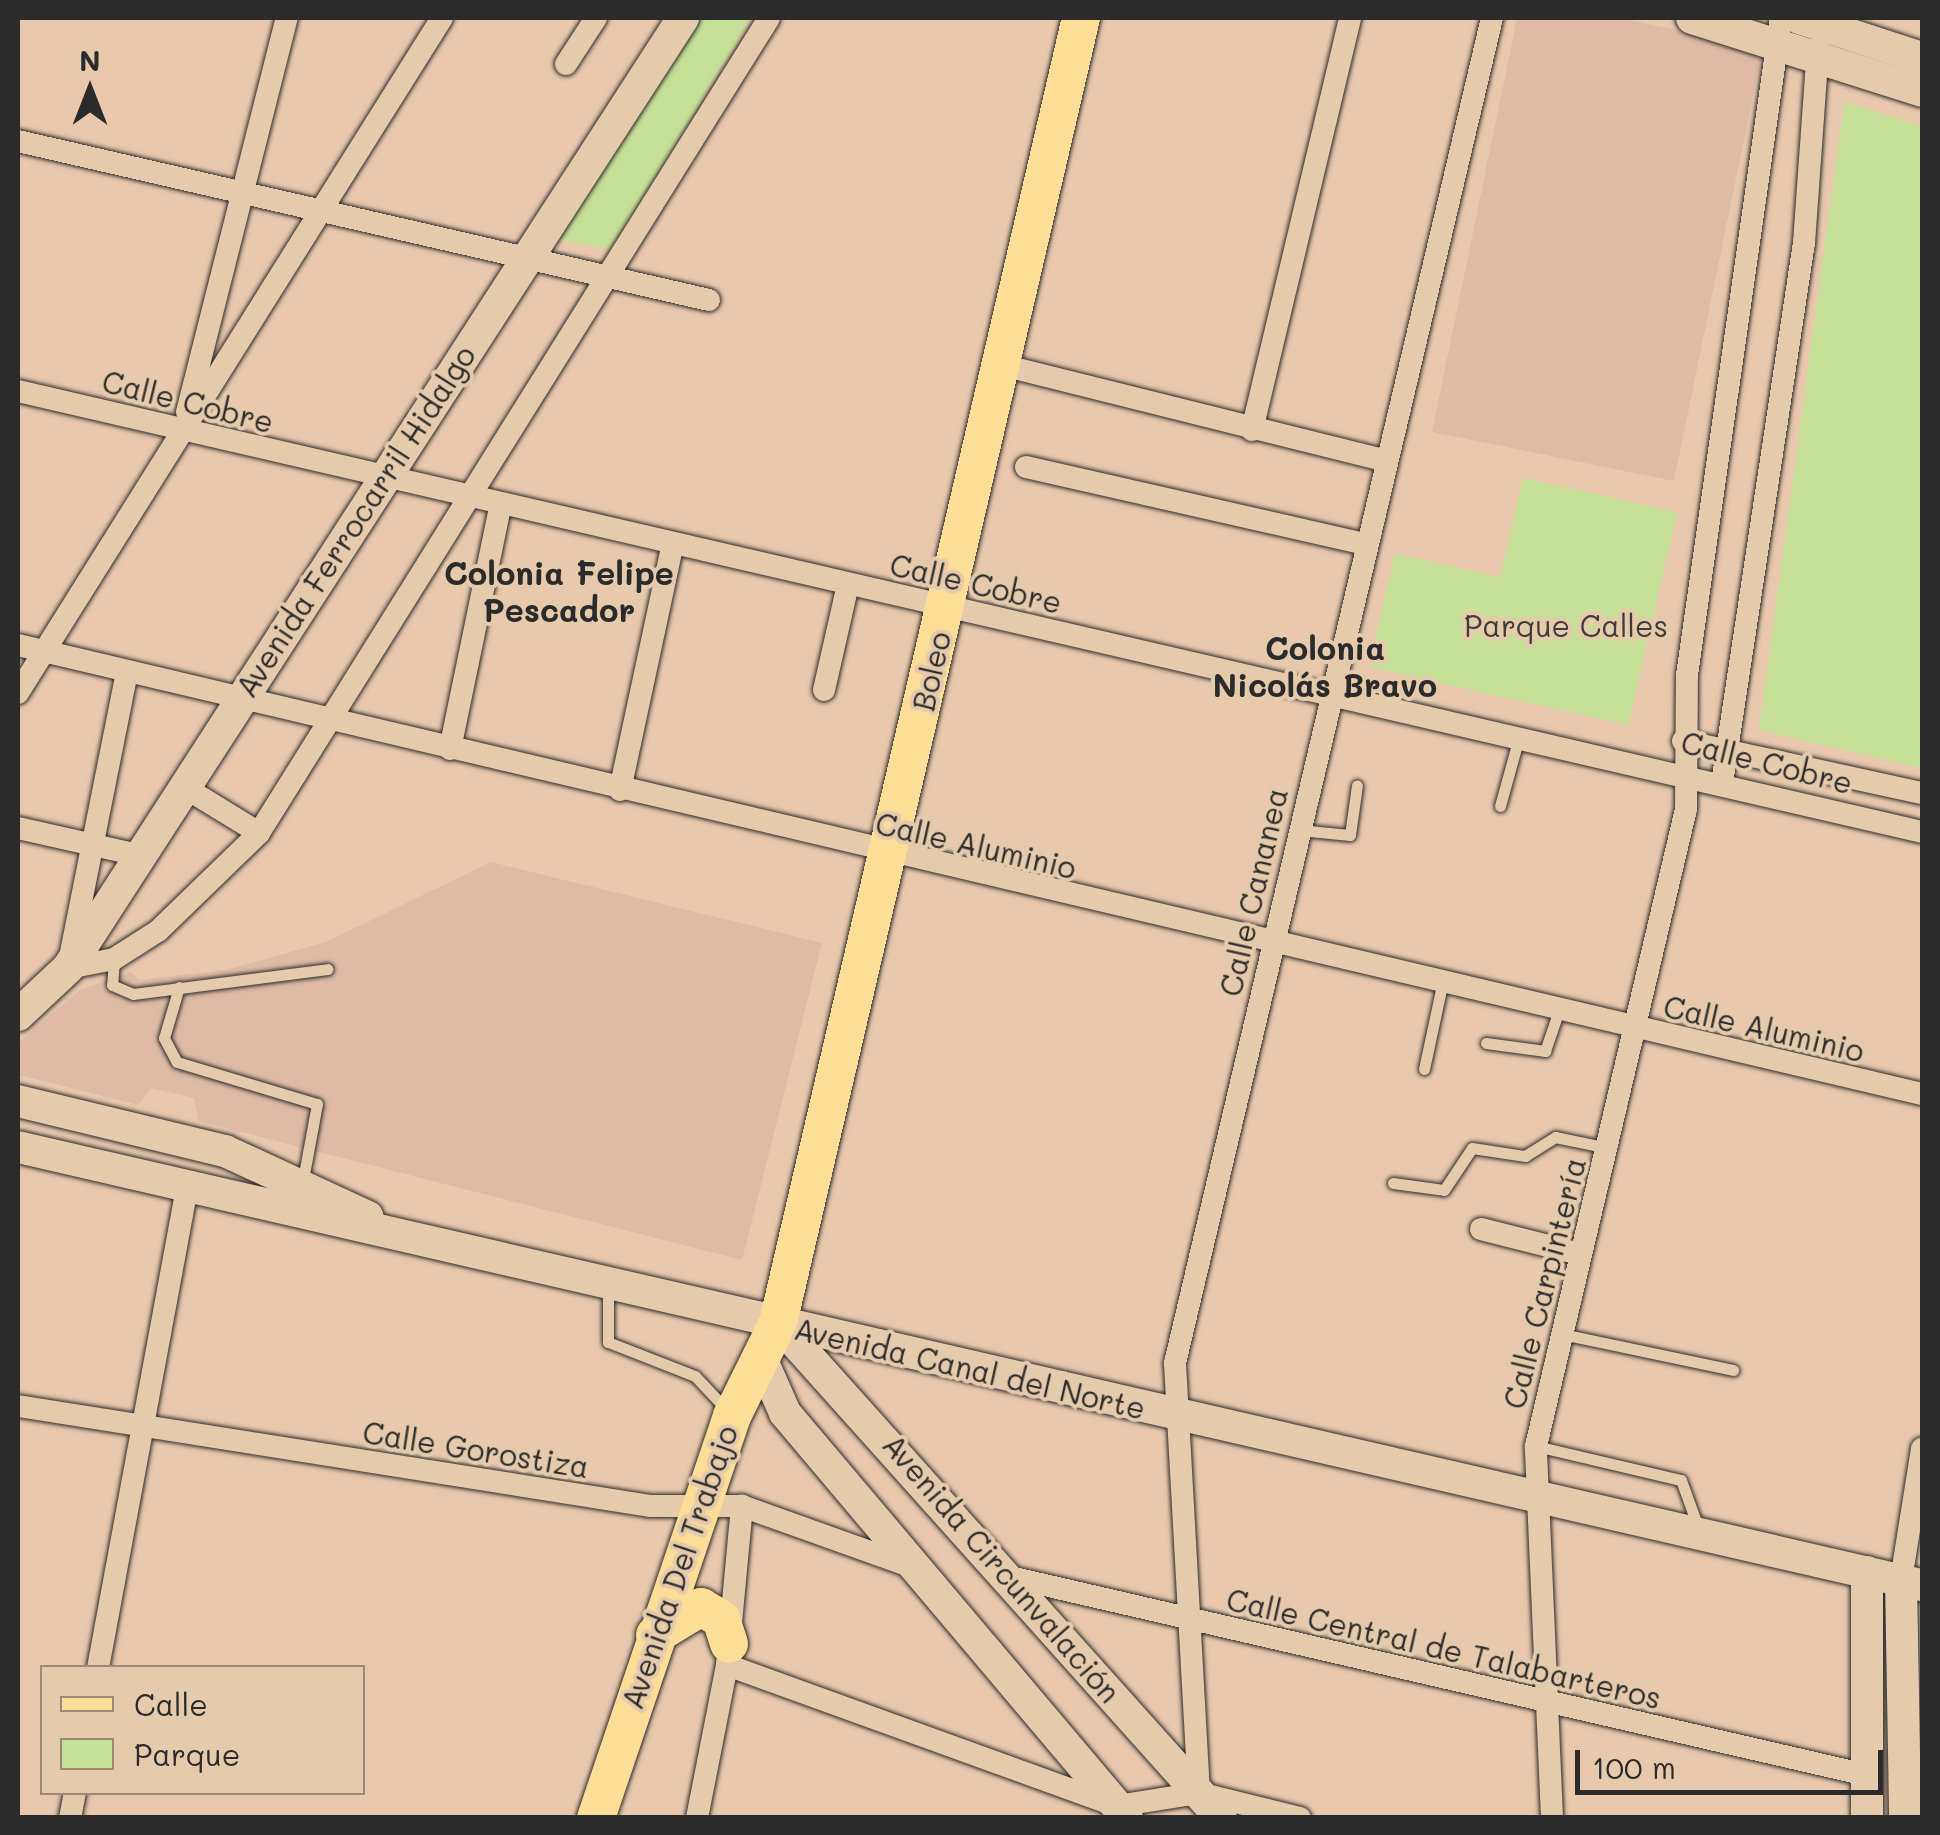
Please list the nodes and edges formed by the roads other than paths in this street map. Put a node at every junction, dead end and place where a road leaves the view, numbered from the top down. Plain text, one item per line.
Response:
1 (287, 18) edge
2 (442, 18) edge
3 (596, 18) edge
4 (683, 18) edge
5 (769, 18) edge
6 (1080, 18) edge
7 (1350, 18) edge
8 (1492, 18) edge
9 (1692, 18) edge
10 (1813, 20) edge
11 (1778, 30) edge
12 (1818, 58) junction
13 (1922, 58) edge
14 (566, 64) dead end
15 (1922, 91) edge
16 (18, 141) edge
17 (243, 197) junction
18 (322, 216) junction
19 (523, 260) junction
20 (605, 277) junction
21 (709, 300) dead end
22 (998, 364) junction
23 (18, 390) edge
24 (1252, 430) junction
25 (182, 431) junction
26 (1384, 460) junction
27 (1026, 467) dead end
28 (382, 480) junction
29 (466, 498) junction
30 (500, 507) junction
31 (1364, 544) junction
32 (672, 547) junction
33 (848, 584) junction
34 (946, 607) junction
35 (18, 644) edge
36 (44, 652) junction
37 (127, 672) junction
38 (824, 690) dead end
39 (18, 692) edge
40 (1330, 694) junction
41 (242, 697) junction
42 (329, 720) junction
43 (1518, 736) junction
44 (1683, 741) junction
45 (450, 749) junction
46 (1730, 749) junction
47 (1683, 772) junction
48 (1722, 782) junction
49 (1358, 785) dead end
50 (184, 787) junction
51 (620, 790) junction
52 (1922, 793) edge
53 (1500, 806) dead end
54 (18, 828) edge
55 (1298, 830) junction
56 (1922, 832) edge
57 (259, 833) junction
58 (90, 845) junction
59 (138, 855) junction
60 (890, 856) junction
61 (1270, 944) junction
62 (114, 959) junction
63 (68, 968) junction
64 (327, 969) dead end
65 (1443, 980) junction
66 (180, 987) junction
67 (1559, 1010) junction
68 (18, 1015) edge
69 (1638, 1030) junction
70 (1486, 1044) dead end
71 (1424, 1069) dead end
72 (1922, 1094) edge
73 (18, 1101) edge
74 (18, 1147) edge
75 (1608, 1148) junction
76 (1393, 1182) dead end
77 (187, 1187) junction
78 (300, 1199) junction
79 (1481, 1228) dead end
80 (1580, 1254) junction
81 (609, 1285) junction
82 (1562, 1334) junction
83 (769, 1340) junction
84 (1733, 1370) dead end
85 (18, 1406) edge
86 (732, 1416) junction
87 (1178, 1416) junction
88 (143, 1427) junction
89 (1536, 1446) junction
90 (1922, 1449) edge
91 (1535, 1494) junction
92 (742, 1506) junction
93 (699, 1507) junction
94 (1699, 1531) junction
95 (918, 1570) junction
96 (1867, 1572) junction
97 (1010, 1577) junction
98 (1912, 1582) edge
99 (1189, 1622) junction
100 (654, 1635) junction
101 (728, 1654) junction
102 (99, 1665) edge
103 (1548, 1700) junction
104 (1866, 1775) junction
105 (1210, 1805) edge
106 (1122, 1812) edge
107 (596, 1818) edge
108 (697, 1818) edge
109 (1300, 1818) edge
110 (1552, 1818) edge
111 (1868, 1818) edge
112 (1905, 1818) edge

1 - 17 street
2 - 18 street
3 - 14 street
4 - 19 main road, Avenida Ferrocarril Hidalgo
5 - 20 street
6 - 22 main road, Boleo
7 - 24 street
8 - 26 street, Calle Cananea
9 - 11 main road
10 - 12 street
10 - 13 main road
11 - 12 main road
11 - 44 street, Calle Carpintería
12 - 15 main road
12 - 46 street
16 - 17 street
17 - 18 street
17 - 25 street
18 - 19 street
18 - 25 street
19 - 20 street
19 - 28 main road, Avenida Ferrocarril Hidalgo
20 - 21 street
20 - 29 street
22 - 24 street
22 - 34 main road, Boleo
23 - 25 street, Calle Cobre
24 - 26 street
25 - 28 street, Calle Cobre
25 - 36 street
26 - 31 street, Calle Cananea
27 - 31 street
28 - 29 street, Calle Cobre
28 - 41 main road, Avenida Ferrocarril Hidalgo
29 - 30 street, Calle Cobre
29 - 42 street
30 - 32 street, Calle Cobre
30 - 45 street
31 - 40 street, Calle Cananea
32 - 33 street, Calle Cobre
32 - 51 street
33 - 34 street, Calle Cobre
33 - 38 street
34 - 40 street, Calle Cobre
34 - 60 main road, Boleo
35 - 36 street, Calle Aluminio
36 - 37 street, Calle Aluminio
36 - 39 street
37 - 41 street, Calle Aluminio
37 - 58 street
40 - 43 street, Calle Cobre
40 - 55 street, Calle Cananea
41 - 42 street, Calle Aluminio
41 - 50 main road, Avenida Ferrocarril Hidalgo
42 - 45 street, Calle Aluminio
42 - 57 street
43 - 47 street, Calle Cobre
43 - 53 lane
44 - 46 street, Calle Cobre
44 - 47 street, Calle Carpintería
45 - 51 street, Calle Aluminio
46 - 48 street
46 - 52 street, Calle Cobre
47 - 48 street, Calle Cobre
47 - 69 street, Calle Carpintería
48 - 56 street, Calle Cobre
49 - 55 lane
50 - 57 street
50 - 59 main road, Avenida Ferrocarril Hidalgo
51 - 60 street, Calle Aluminio
54 - 58 street
55 - 61 street, Calle Cananea
57 - 62 street
58 - 59 street
58 - 63 street
59 - 63 main road, Avenida Ferrocarril Hidalgo
60 - 61 street, Calle Aluminio
60 - 83 main road, Boleo
61 - 65 street, Calle Aluminio
61 - 87 street, Calle Cananea
62 - 63 street
62 - 66 lane
63 - 68 main road, Avenida Ferrocarril Hidalgo
64 - 66 lane
65 - 67 street, Calle Aluminio
65 - 71 lane
66 - 78 lane
67 - 69 street, Calle Aluminio
67 - 70 lane
69 - 72 street, Calle Aluminio
69 - 75 street, Calle Carpintería
73 - 78 main road
74 - 77 main road
75 - 76 lane
75 - 80 street, Calle Carpintería
77 - 78 main road
77 - 88 street
78 - 81 main road, Avenida Canal del Norte
79 - 80 street
80 - 82 street, Calle Carpintería
81 - 83 main road, Avenida Canal del Norte
81 - 86 lane
82 - 84 lane
82 - 89 street, Calle Carpintería
83 - 86 main road, Avenida Del Trabajo
83 - 87 main road, Avenida Canal del Norte
83 - 95 main road, Avenida Circunvalación
83 - 97 main road, Avenida Circunvalación
85 - 88 street, Calle Gorostiza
86 - 93 main road, Avenida Del Trabajo
87 - 91 main road, Avenida Canal del Norte
87 - 99 street, Calle Cananea
88 - 93 street, Calle Gorostiza
88 - 102 street
89 - 91 street, Calle Carpintería
89 - 94 lane
90 - 98 street
91 - 94 main road, Avenida Canal del Norte
91 - 103 street, Calle Carpintería
92 - 93 street, Calle Gorostiza
92 - 95 street, Calle Gorostiza
92 - 101 street
93 - 100 main road, Avenida Del Trabajo
94 - 96 main road, Avenida Canal del Norte
95 - 106 main road, Avenida Circunvalación
96 - 98 main road, Avenida Canal del Norte
96 - 104 main road
97 - 99 street, Calle Central de Talabarteros
97 - 105 main road, Avenida Circunvalación
98 - 112 main road
99 - 103 street, Calle Central de Talabarteros
99 - 105 street, Calle Cananea
100 - 101 main road
100 - 107 main road, Avenida Del Trabajo
101 - 106 street
101 - 108 street
103 - 104 street, Calle Central de Talabarteros
103 - 110 street, Calle Carpintería
104 - 111 main road
105 - 106 street
105 - 109 street

